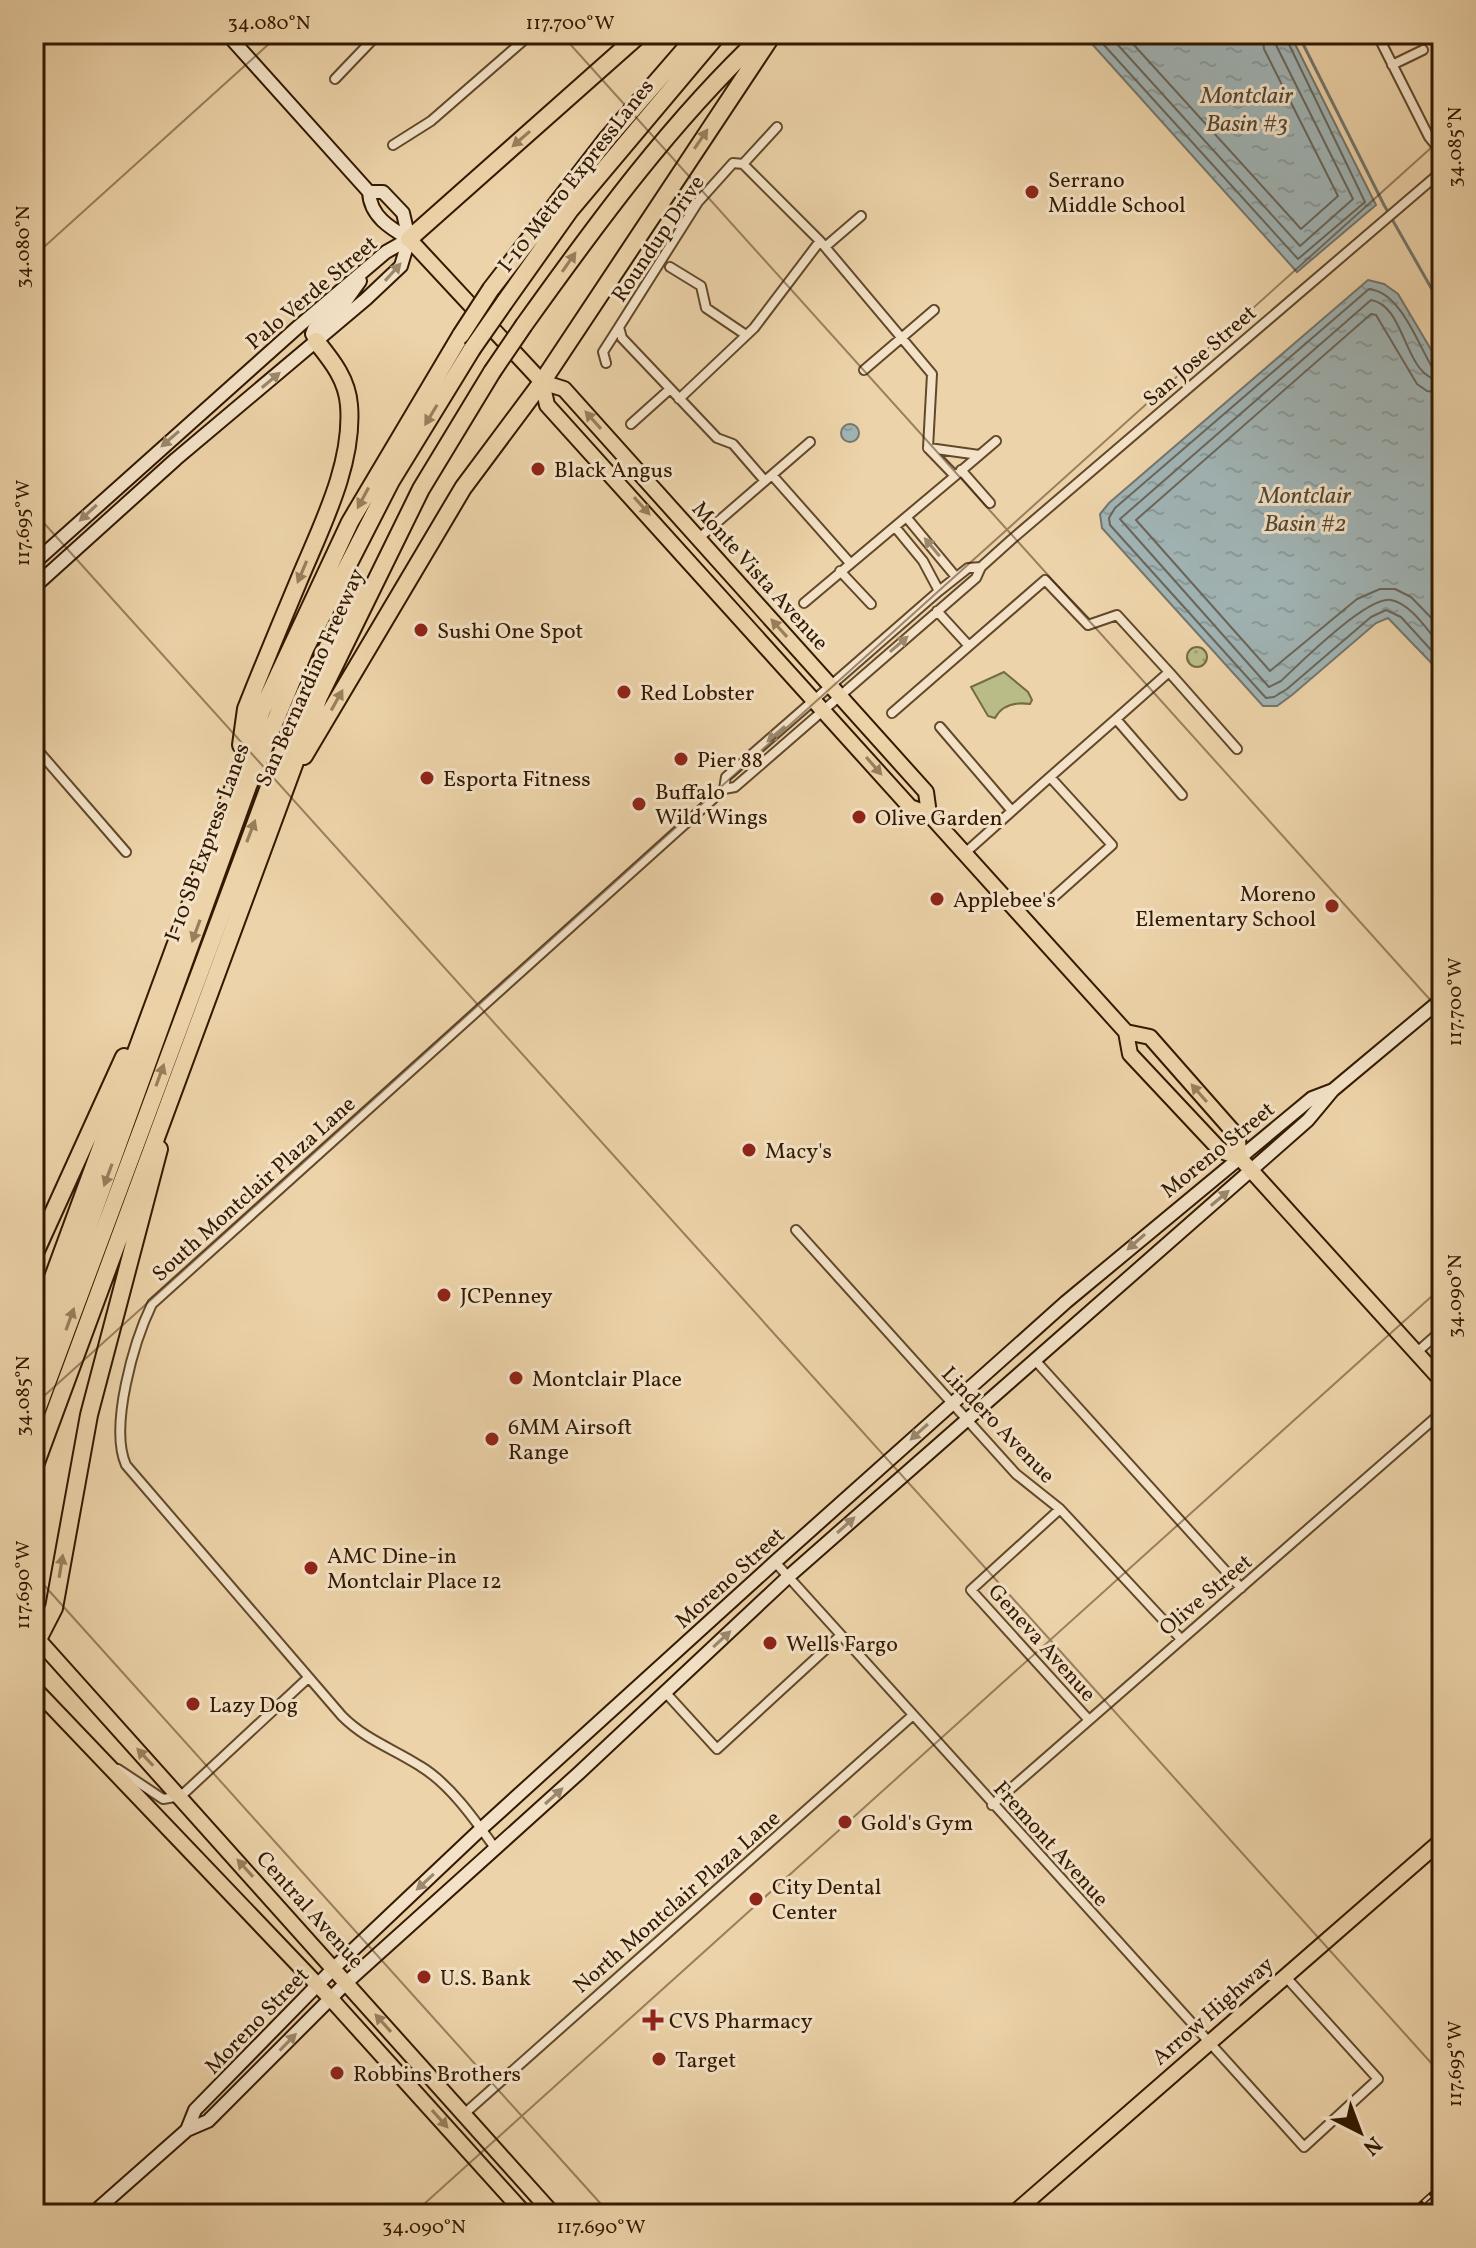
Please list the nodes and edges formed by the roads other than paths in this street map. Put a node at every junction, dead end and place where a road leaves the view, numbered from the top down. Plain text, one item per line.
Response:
1 (227, 34) edge
2 (378, 34) edge
3 (531, 34) edge
4 (640, 34) edge
5 (698, 34) edge
6 (718, 34) edge
7 (764, 34) edge
8 (773, 34) edge
9 (1377, 34) edge
10 (1423, 50) dead end
11 (1392, 65) junction
12 (335, 79) dead end
13 (777, 127) dead end
14 (393, 145) dead end
15 (1442, 153) edge
16 (738, 163) junction
17 (1442, 171) edge
18 (369, 192) junction
19 (861, 216) dead end
20 (409, 239) junction
21 (822, 244) junction
22 (371, 265) junction
23 (670, 267) dead end
24 (934, 310) dead end
25 (619, 327) junction
26 (746, 335) junction
27 (901, 339) junction
28 (316, 341) junction
29 (472, 349) joint
30 (606, 363) dead end
31 (864, 370) dead end
32 (542, 382) junction
33 (670, 389) junction
34 (679, 399) junction
35 (631, 424) dead end
36 (996, 441) dead end
37 (810, 442) dead end
38 (928, 448) junction
39 (979, 455) junction
40 (958, 473) junction
41 (769, 478) junction
42 (990, 503) dead end
43 (907, 518) junction
44 (895, 527) junction
45 (699, 538) junction
46 (34, 563) edge
47 (850, 563) junction
48 (981, 567) junction
49 (840, 571) junction
50 (378, 574) junction
51 (956, 577) junction
52 (34, 587) edge
53 (939, 591) junction
54 (804, 603) dead end
55 (871, 604) dead end
56 (937, 611) junction
57 (969, 646) junction
58 (1169, 672) junction
59 (835, 691) junction
60 (820, 704) junction
61 (892, 713) dead end
62 (1116, 719) junction
63 (940, 727) dead end
64 (34, 746) edge
65 (1237, 749) dead end
66 (237, 770) junction
67 (1050, 777) junction
68 (283, 791) junction
69 (1182, 795) dead end
70 (1012, 811) junction
71 (929, 814) junction
72 (126, 852) dead end
73 (965, 853) junction
74 (1055, 896) dead end
75 (154, 999) junction
76 (1439, 1007) edge
77 (1126, 1032) junction
78 (182, 1063) junction
79 (1333, 1090) junction
80 (1239, 1157) junction
81 (1251, 1169) junction
82 (796, 1230) dead end
83 (34, 1255) edge
84 (34, 1329) edge
85 (1442, 1330) edge
86 (1416, 1353) junction
87 (1034, 1359) junction
88 (34, 1376) edge
89 (1442, 1381) edge
90 (951, 1403) junction
91 (1442, 1412) edge
92 (34, 1418) edge
93 (965, 1419) junction
94 (34, 1468) edge
95 (1060, 1509) junction
96 (775, 1562) junction
97 (788, 1577) junction
98 (1241, 1588) junction
99 (840, 1636) junction
100 (1180, 1638) junction
101 (36, 1640) edge
102 (308, 1678) junction
103 (34, 1688) edge
104 (665, 1692) junction
105 (912, 1716) junction
106 (1088, 1719) junction
107 (113, 1767) junction
108 (181, 1796) junction
109 (992, 1805) junction
110 (482, 1828) junction
111 (1442, 1840) edge
112 (495, 1848) junction
113 (335, 1967) junction
114 (1285, 1976) junction
115 (347, 1982) junction
116 (318, 1986) junction
117 (331, 1999) junction
118 (1209, 2041) junction
119 (464, 2114) junction
120 (187, 2130) junction
121 (551, 2213) edge
122 (92, 2214) edge
123 (525, 2214) edge
124 (1013, 2214) edge

1 - 18 street, Monte Vista Avenue
2 - 12 street
3 - 14 street
4 -> 20 highway
5 -> 66 highway, San Bernardino Freeway, bridge
6 - 29 highway, I-10 Metro ExpressLanes, bridge
50 -> 7 highway, San Bernardino Freeway, bridge
32 -> 8 highway
9 - 11 street
10 - 11 street
11 - 15 street
13 - 16 street, Roundup Drive
16 - 21 street
16 - 25 street, Roundup Drive
17 - 48 street, San Jose Street
18 - 20 street, Monte Vista Avenue
18 - 20 street, Monte Vista Avenue
19 - 21 street
20 - 22 street, Palo Verde Street
28 -> 20 street, Palo Verde Street
20 - 32 main road, Monte Vista Avenue
21 - 26 street
21 - 27 street
22 - 28 street
22 -> 46 street, Palo Verde Street
23 - 26 street
24 - 27 street
25 - 30 street
25 - 33 street, Roundup Drive
26 - 34 street
27 - 31 street
27 - 38 street
52 -> 28 street, Palo Verde Street
28 -> 66 highway
29 -> 88 highway, I-10 SB Express Lanes
45 -> 32 main road, Monte Vista Avenue
32 -> 60 main road, Monte Vista Avenue
68 -> 32 highway
33 - 34 street, Roundup Drive
33 - 35 street
34 - 41 street, Roundup Drive
36 - 39 street
37 - 41 street
38 - 39 street
38 - 40 street
39 - 40 street
40 - 42 street
40 - 43 street
41 - 45 street
41 - 47 street, Roundup Drive
43 - 44 street
51 -> 43 street
44 - 47 street
44 - 53 street
59 -> 45 main road, Monte Vista Avenue
47 - 49 street
48 - 51 street, San Jose Street
48 - 56 street, San Jose Street
49 - 54 street
49 - 55 street
50 - 68 highway, San Bernardino Freeway
92 -> 50 highway, I-10 SB Express Lanes
51 - 53 street, San Jose Street
53 - 59 street, San Jose Street
56 - 57 street
59 -> 56 street, San Jose Street
57 - 58 street
57 - 61 street
58 - 62 street
58 - 65 street
59 - 60 street, South Montclair Plaza Lane
59 - 71 main road, Monte Vista Avenue
60 -> 71 main road, Monte Vista Avenue
60 - 102 street, South Montclair Plaza Lane
62 - 67 street
62 - 69 street
63 - 70 street
64 - 72 street
66 - 75 highway, San Bernardino Freeway
67 - 70 street
67 - 74 street
68 - 78 highway, San Bernardino Freeway
70 - 73 street
71 - 73 main road, Monte Vista Avenue
73 - 77 main road, Monte Vista Avenue
75 - 83 highway
75 - 84 highway, San Bernardino Freeway
76 - 79 street, Moreno Street
77 - 80 main road, Monte Vista Avenue
80 -> 77 main road, Monte Vista Avenue
78 - 94 highway, San Bernardino Freeway
101 -> 78 highway
79 - 80 street, Moreno Street
79 - 81 street, Moreno Street
80 - 81 main road, Monte Vista Avenue
80 -> 90 street, Moreno Street
81 - 86 main road, Monte Vista Avenue
87 -> 81 street, Moreno Street
82 - 90 street, Lindero Avenue
85 - 86 street
86 - 89 main road, Monte Vista Avenue
87 - 93 street, Moreno Street
87 - 98 street
90 - 93 street, Lindero Avenue
90 -> 96 street, Moreno Street
91 - 98 street, Olive Street
93 - 95 street, Lindero Avenue
97 -> 93 street, Moreno Street
95 - 100 street, Lindero Avenue
95 - 106 street, Geneva Avenue
96 - 97 street, Fremont Avenue
96 - 110 street, Moreno Street
97 - 99 street, Fremont Avenue
104 -> 97 street, Moreno Street
98 - 100 street, Olive Street
99 - 104 street
99 - 105 street, Fremont Avenue
100 - 106 street, Olive Street
108 -> 101 main road, Central Avenue
102 - 108 street
102 - 110 street, South Montclair Plaza Lane
103 - 107 main road, Central Avenue
112 -> 104 street, Moreno Street
105 - 109 street, Fremont Avenue
105 - 119 street, North Montclair Plaza Lane
106 - 109 street, Olive Street
107 - 108 street
107 - 116 main road, Central Avenue
113 -> 108 main road, Central Avenue
109 - 118 street, Fremont Avenue
110 - 112 street, South Montclair Plaza Lane
110 -> 113 street, Moreno Street
111 - 114 main road, Arrow Highway
112 - 115 street, Moreno Street
113 - 115 main road, Central Avenue
113 - 116 street, Moreno Street
114 - 118 main road, Arrow Highway
114 - 118 street, Fremont Avenue
115 - 117 street, Moreno Street
119 -> 115 main road, Central Avenue
116 - 117 main road, Central Avenue
116 - 120 street, Moreno Street
120 -> 117 street, Moreno Street
117 -> 123 main road, Central Avenue
118 - 124 main road, Arrow Highway
119 - 121 main road, Central Avenue
120 - 122 street, Moreno Street

